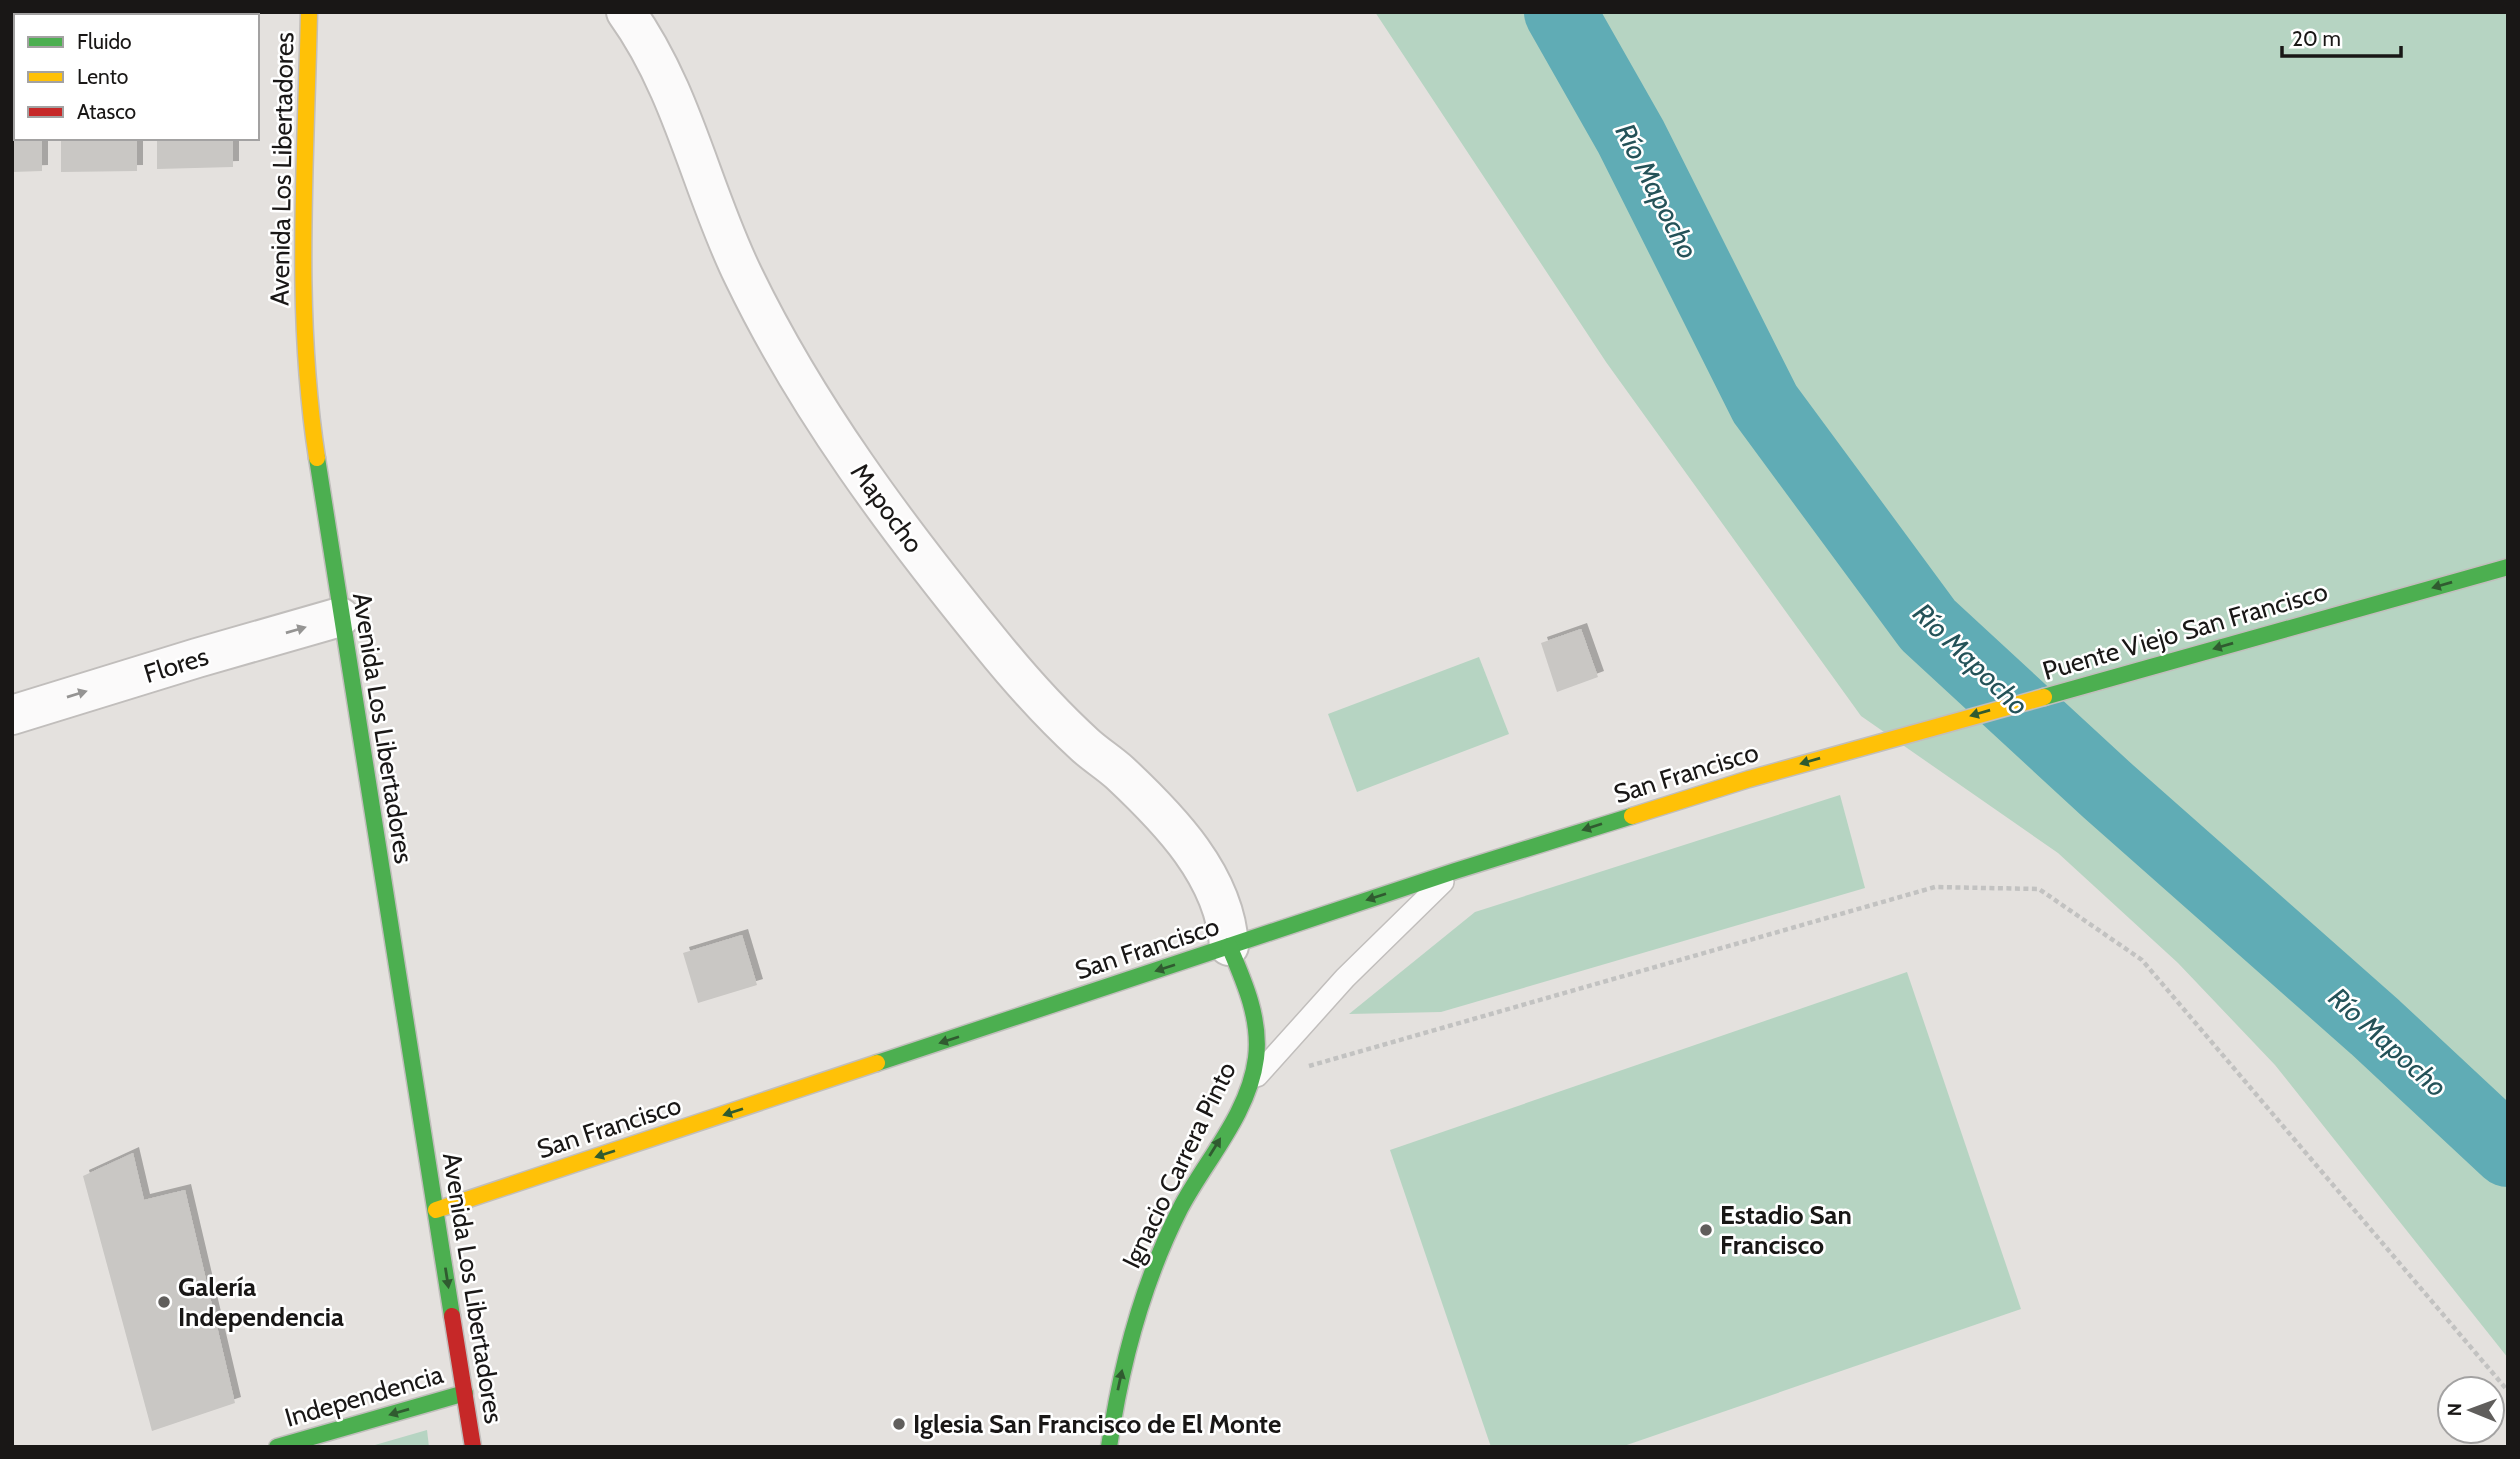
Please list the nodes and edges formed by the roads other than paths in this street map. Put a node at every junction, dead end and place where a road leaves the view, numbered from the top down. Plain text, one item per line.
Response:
1 (309, 12) edge
2 (626, 12) edge
3 (2508, 567) edge
4 (340, 617) junction
5 (12, 715) edge
6 (1876, 742) joint
7 (1455, 871) junction
8 (1229, 946) junction
9 (1251, 1082) junction
10 (436, 1210) junction
11 (465, 1393) junction
12 (277, 1447) edge
13 (473, 1447) edge
14 (1108, 1447) edge

1 - 4 main road, Avenida Los Libertadores
2 - 8 street, Mapocho
3 -> 6 main road, Puente Viejo San Francisco
5 -> 4 street, Flores
4 - 10 main road, Avenida Los Libertadores
6 -> 7 main road, San Francisco
7 -> 8 main road, San Francisco
7 - 9 lane
8 - 9 main road, Ignacio Carrera Pinto
8 -> 10 main road, San Francisco
14 -> 9 main road, Ignacio Carrera Pinto
10 -> 11 main road, Avenida Los Libertadores
11 -> 12 main road, Independencia
11 - 13 main road, Avenida Los Libertadores

